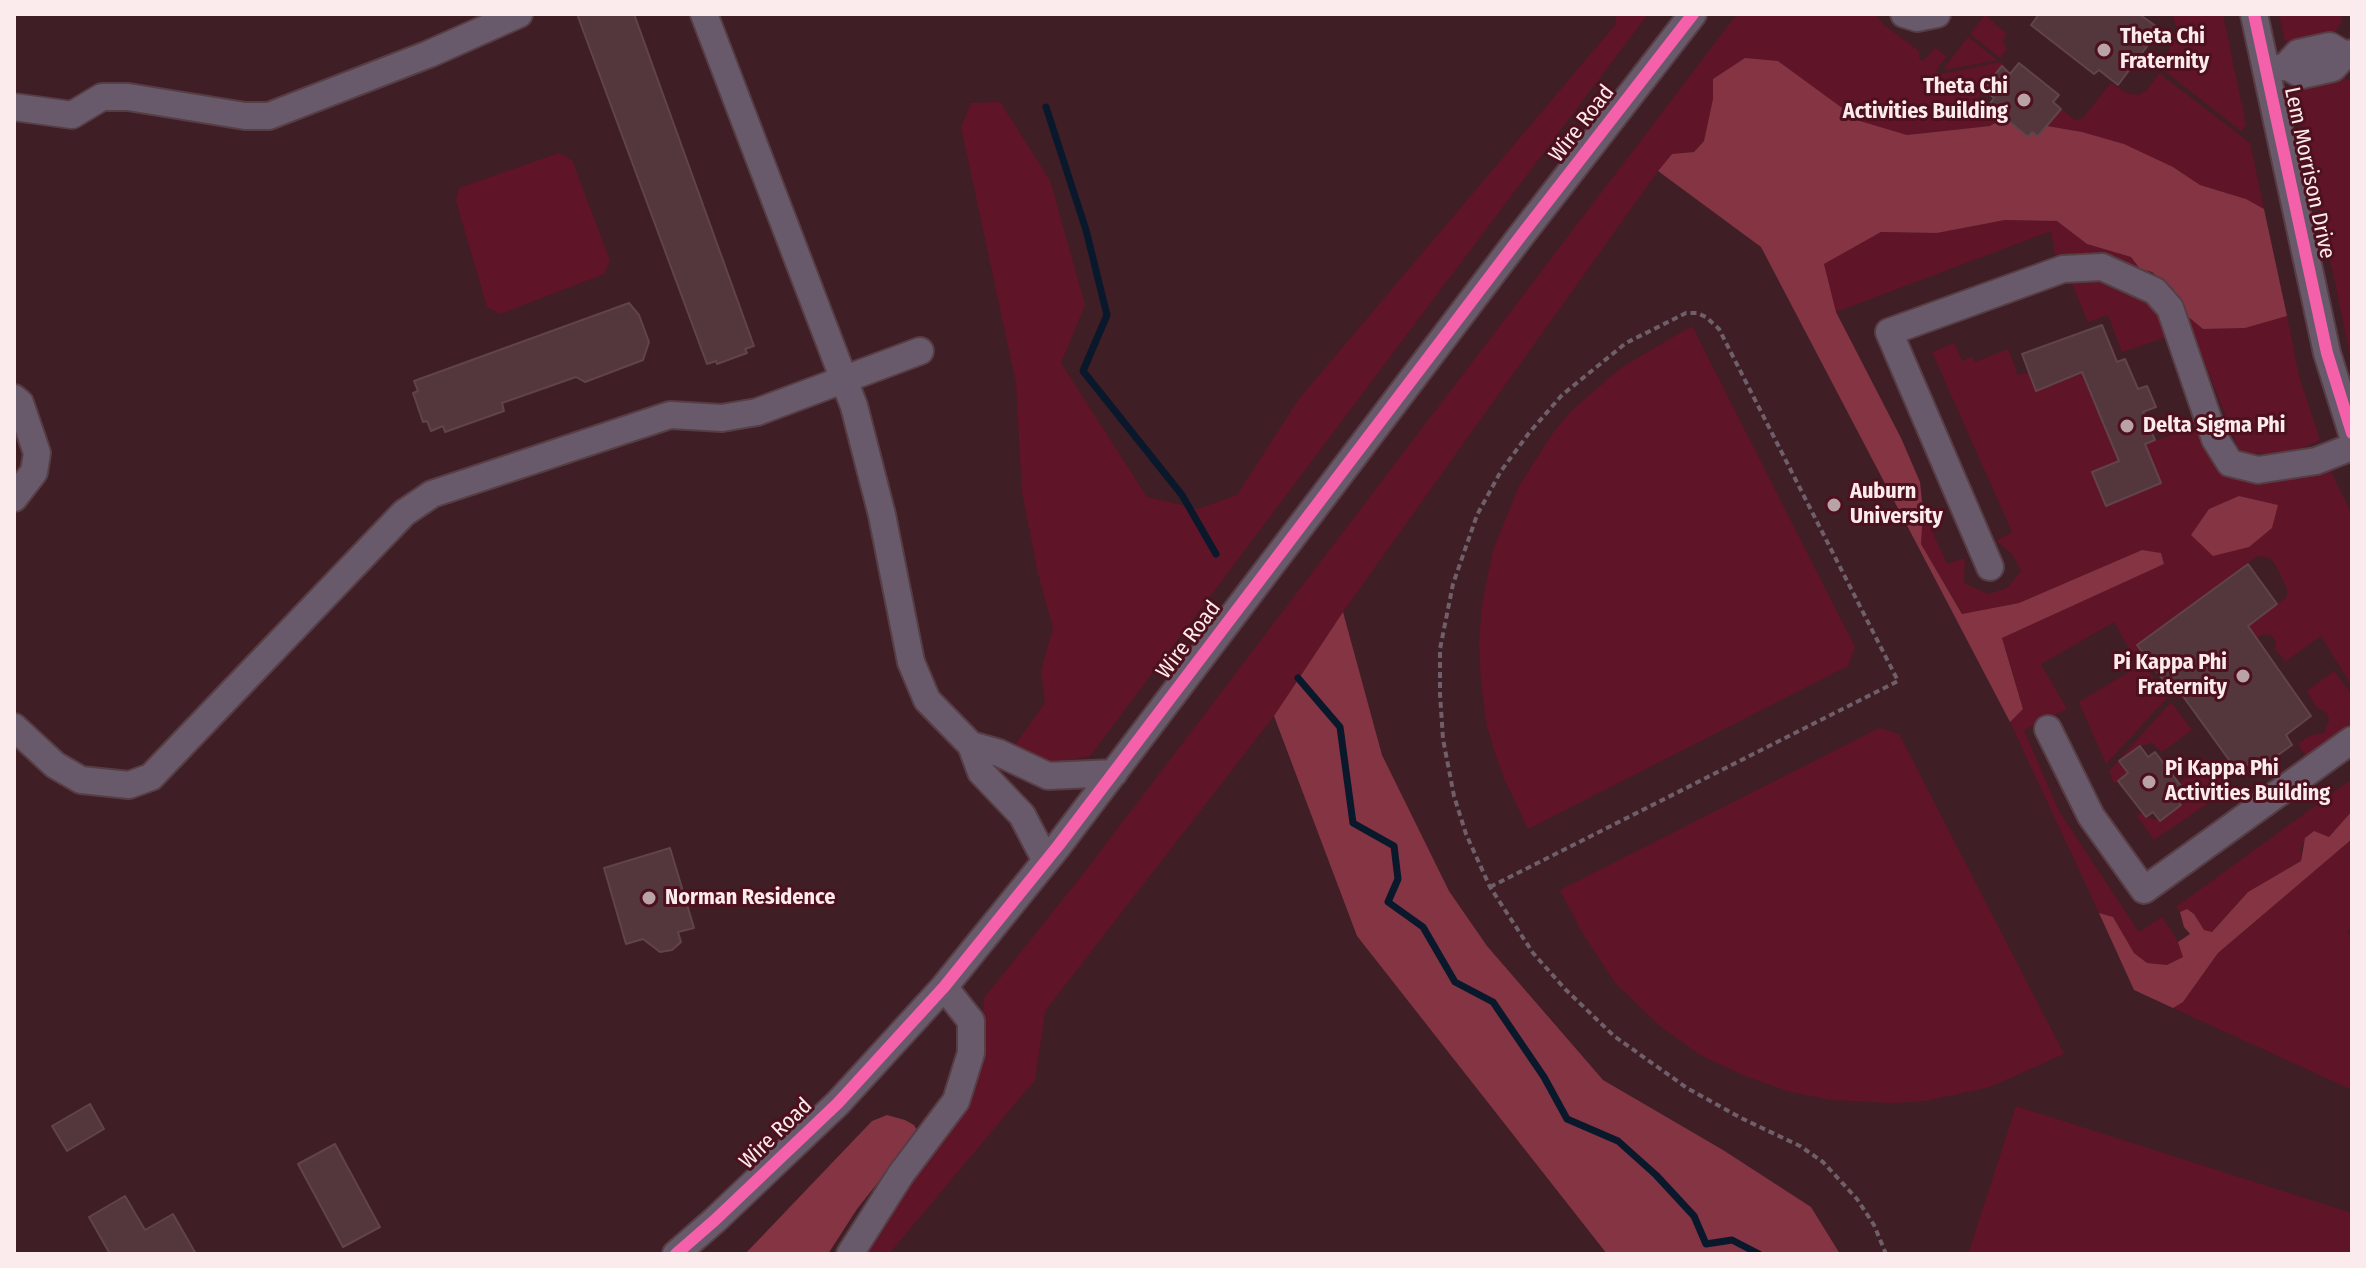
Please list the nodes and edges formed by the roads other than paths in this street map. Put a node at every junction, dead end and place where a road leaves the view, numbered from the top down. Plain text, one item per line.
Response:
1 (519, 14) edge
2 (704, 14) edge
3 (1693, 14) edge
4 (1904, 14) edge
5 (1937, 14) edge
6 (2254, 14) edge
7 (2348, 54) edge
8 (2277, 69) junction
9 (14, 107) edge
10 (920, 351) dead end
11 (842, 379) junction
12 (2344, 388) edge
13 (14, 398) edge
14 (2352, 433) edge
15 (2352, 447) edge
16 (14, 498) edge
17 (1990, 567) dead end
18 (14, 727) edge
19 (2048, 729) dead end
20 (2352, 740) edge
21 (971, 745) junction
22 (1114, 773) junction
23 (1046, 861) junction
24 (944, 987) junction
25 (676, 1254) edge
26 (850, 1254) edge

1 - 9 street
2 - 11 street
3 - 22 street, Wire Road
4 - 5 street
6 - 8 street, Lem Morrison Drive
7 - 8 street
8 - 12 street, Lem Morrison Drive
10 - 11 street
11 - 18 street
11 - 21 street
12 - 14 street, Lem Morrison Drive
13 - 16 street
15 - 17 street
19 - 20 street
21 - 22 street
21 - 23 street
22 - 23 street, Wire Road
23 - 24 street, Wire Road
24 - 25 street, Wire Road
24 - 26 street

